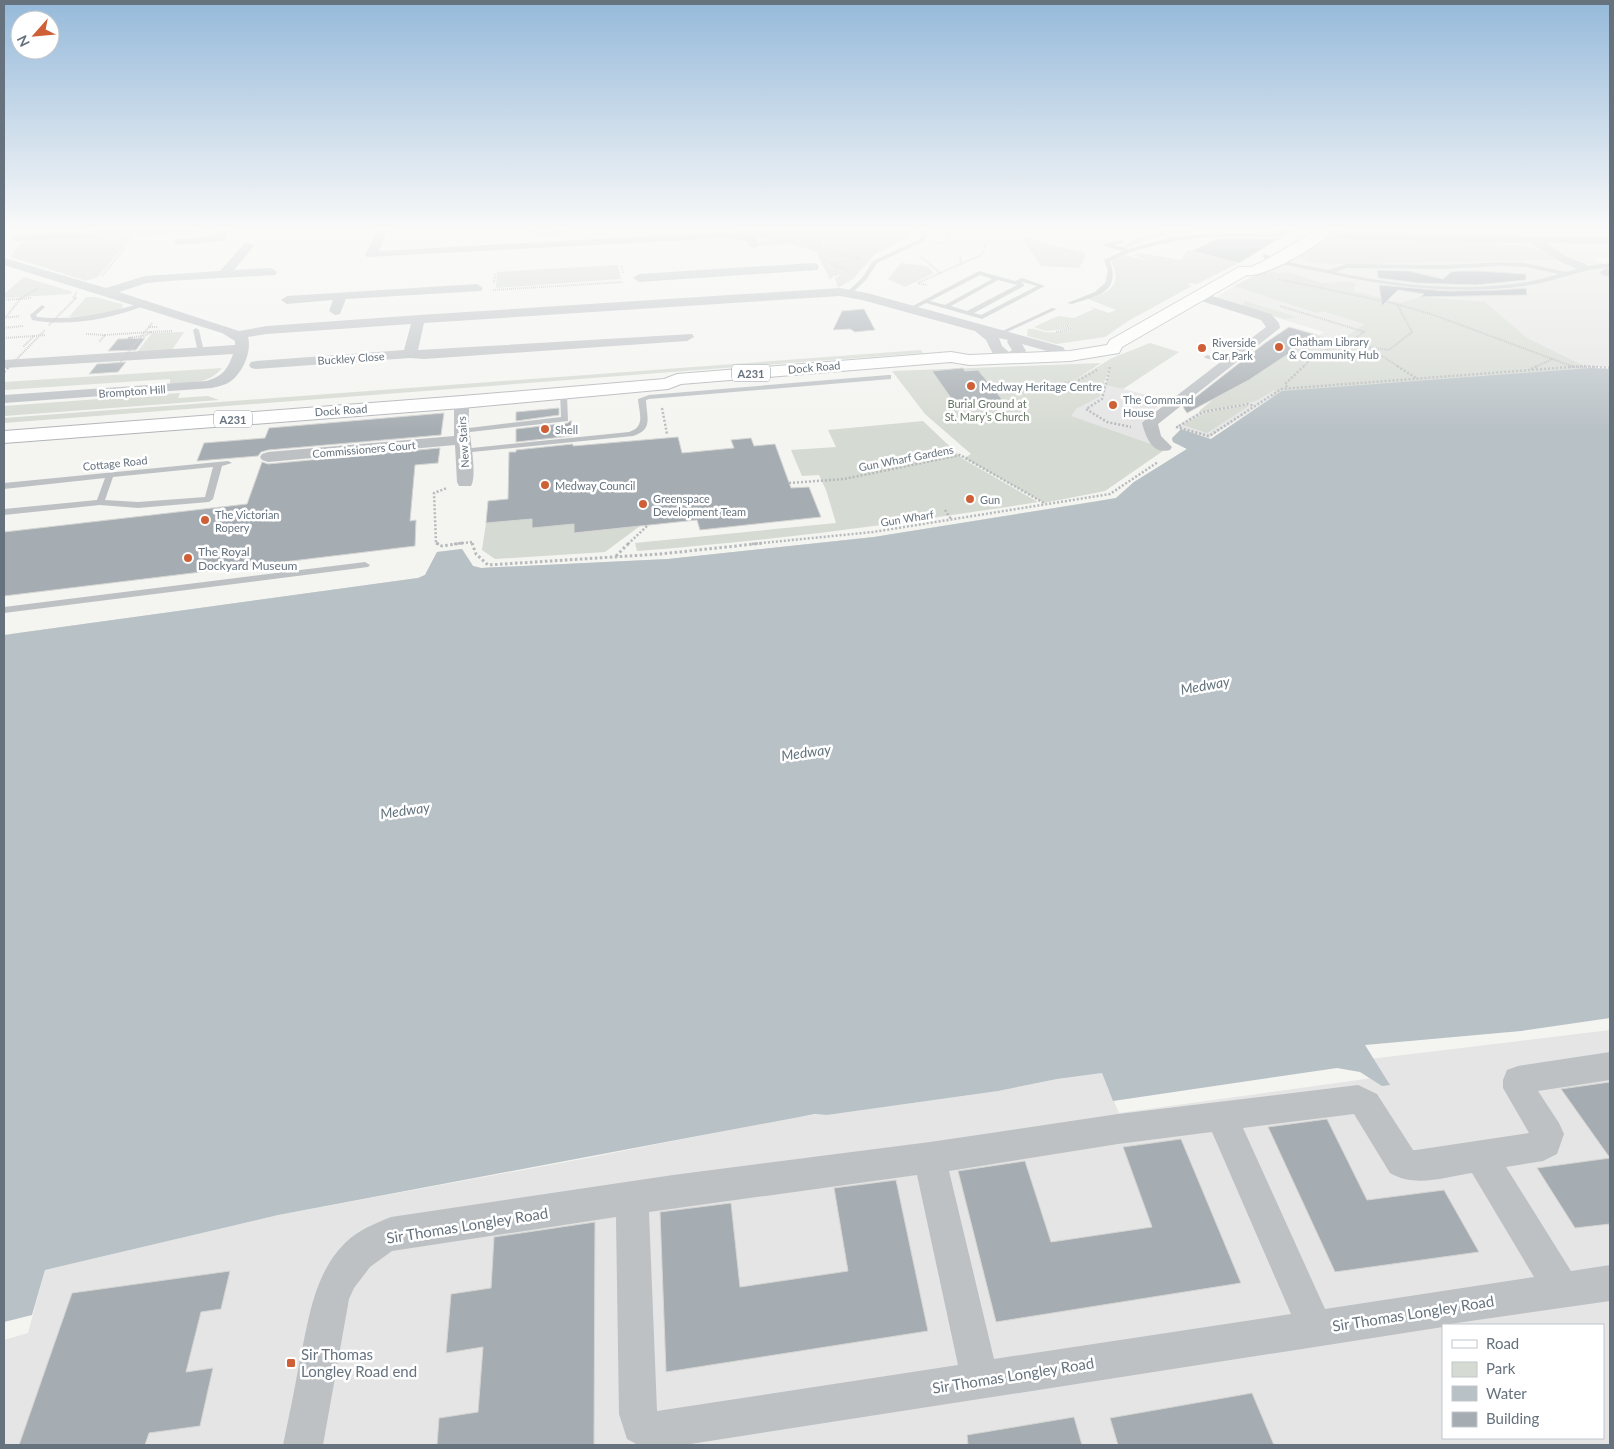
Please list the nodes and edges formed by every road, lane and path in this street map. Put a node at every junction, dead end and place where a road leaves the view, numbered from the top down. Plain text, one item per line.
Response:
1 (341, 296) edge
2 (24, 297) edge
3 (73, 297) edge
4 (115, 297) edge
5 (333, 297) edge
6 (644, 297) edge
7 (861, 297) edge
8 (932, 297) edge
9 (964, 297) edge
10 (1000, 297) edge
11 (1021, 297) edge
12 (1087, 297) edge
13 (1200, 297) edge
14 (1224, 297) edge
15 (1362, 297) edge
16 (38, 298) dead end
17 (20, 299) junction
18 (4, 300) edge
19 (287, 300) dead end
20 (924, 301) junction
21 (1070, 303) dead end
22 (1396, 304) junction
23 (142, 305) junction
24 (1279, 305) dead end
25 (42, 307) dead end
26 (945, 307) junction
27 (910, 309) junction
28 (1054, 309) dead end
29 (968, 313) junction
30 (4, 318) edge
31 (419, 320) junction
32 (49, 325) dead end
33 (329, 326) junction
34 (149, 327) dead end
35 (980, 329) junction
36 (45, 330) dead end
37 (196, 330) dead end
38 (1001, 333) junction
39 (105, 335) dead end
40 (142, 336) junction
41 (688, 337) dead end
42 (4, 338) edge
43 (1339, 341) dead end
44 (240, 342) junction
45 (1346, 343) junction
46 (1368, 347) junction
47 (1058, 350) junction
48 (1114, 351) junction
49 (17, 352) dead end
50 (201, 352) junction
51 (410, 354) junction
52 (1009, 354) junction
53 (1207, 357) dead end
54 (1555, 358) junction
55 (1227, 362) junction
56 (118, 364) dead end
57 (256, 365) dead end
58 (1574, 367) junction
59 (4, 368) edge
60 (1610, 368) edge
61 (1097, 370) dead end
62 (1531, 370) junction
63 (888, 377) dead end
64 (1417, 378) junction
65 (1082, 380) junction
66 (1287, 388) junction
67 (562, 389) junction
68 (1057, 392) dead end
69 (1018, 394) dead end
70 (659, 396) junction
71 (463, 397) junction
72 (4, 399) edge
73 (1254, 406) junction
74 (1151, 426) junction
75 (1178, 426) junction
76 (4, 427) edge
77 (667, 434) dead end
78 (4, 437) edge
79 (461, 441) junction
80 (1164, 447) junction
81 (268, 457) dead end
82 (110, 475) junction
83 (465, 482) joint
84 (789, 484) dead end
85 (4, 486) edge
86 (100, 502) junction
87 (1044, 503) junction
88 (945, 510) dead end
89 (4, 512) edge
90 (951, 519) junction
91 (648, 525) dead end
92 (615, 557) junction
93 (365, 565) dead end
94 (4, 610) edge
95 (1610, 1066) edge
96 (1221, 1116) junction
97 (1480, 1156) junction
98 (930, 1158) junction
99 (632, 1199) junction
100 (1610, 1283) edge
101 (1563, 1291) junction
102 (1315, 1328) junction
103 (980, 1380) junction
104 (303, 1445) edge

1 - 33 street
2 - 17 path
3 - 32 path, bridge
4 - 23 street
5 - 19 street
6 - 31 street
7 - 27 street
8 - 20 lane
9 - 26 lane
10 - 29 lane
11 - 29 lane
12 - 21 lane
13 - 48 main road, Dock Road / A231
14 - 55 street
15 - 22 path
16 - 17 path
17 - 18 path
17 - 30 path
20 - 26 lane
20 - 27 lane
22 - 46 path
22 - 54 path
23 - 25 lane
23 - 44 street
24 - 45 path
26 - 29 lane
27 - 35 street
28 - 38 lane
31 - 33 street
31 - 51 street
33 - 44 street
34 - 40 path, bridge
35 - 38 street
35 - 52 street
36 - 59 path, bridge
37 - 50 lane
38 - 47 street
38 - 52 street
39 - 40 path
40 - 56 path, bridge
41 - 51 street, Buckley Close
42 - 49 path
43 - 45 path
44 - 50 street
44 - 72 street, Brompton Hill
45 - 46 path
45 - 66 path
46 - 64 path
47 - 48 main road, Dock Road / A231
47 - 52 main road, Dock Road / A231
48 - 52 main road, Dock Road / A231
48 - 74 path
50 - 59 street
51 - 57 street, Buckley Close
52 - 67 main road, Dock Road / A231
53 - 55 lane
54 - 58 path
54 - 62 path
55 - 74 street
58 - 60 path
58 - 62 path
61 - 65 path
62 - 64 path
63 - 70 lane
64 - 66 path
65 - 68 path
65 - 69 path
66 - 73 path
67 - 71 main road, Dock Road / A231
67 - 79 lane
70 - 77 path
70 - 79 lane
71 - 76 main road, Dock Road / A231
71 - 78 main road, Dock Road / A231
71 - 79 street, New Stairs
73 - 75 path
73 - 75 path
74 - 80 street
75 - 80 path
79 - 81 street, Commissioners Court
79 - 83 street, New Stairs
80 - 87 path, Gun Wharf
82 - 85 lane, Cottage Road
82 - 86 lane
82 - 86 lane, Cottage Road
83 - 92 path, Gun Wharf
84 - 87 path, Gun Wharf Gardens
86 - 89 lane
87 - 90 path, Gun Wharf
88 - 90 path
90 - 92 path, Gun Wharf
91 - 92 path
93 - 94 lane
95 - 97 street, Sir Thomas Longley Road
96 - 97 street, Sir Thomas Longley Road
96 - 98 street, Sir Thomas Longley Road
96 - 102 street
97 - 101 street
98 - 99 street, Sir Thomas Longley Road
98 - 103 street
99 - 103 street, Sir Thomas Longley Road
99 - 104 street, Sir Thomas Longley Road
100 - 101 street, Sir Thomas Longley Road
101 - 102 street, Sir Thomas Longley Road
102 - 103 street, Sir Thomas Longley Road

